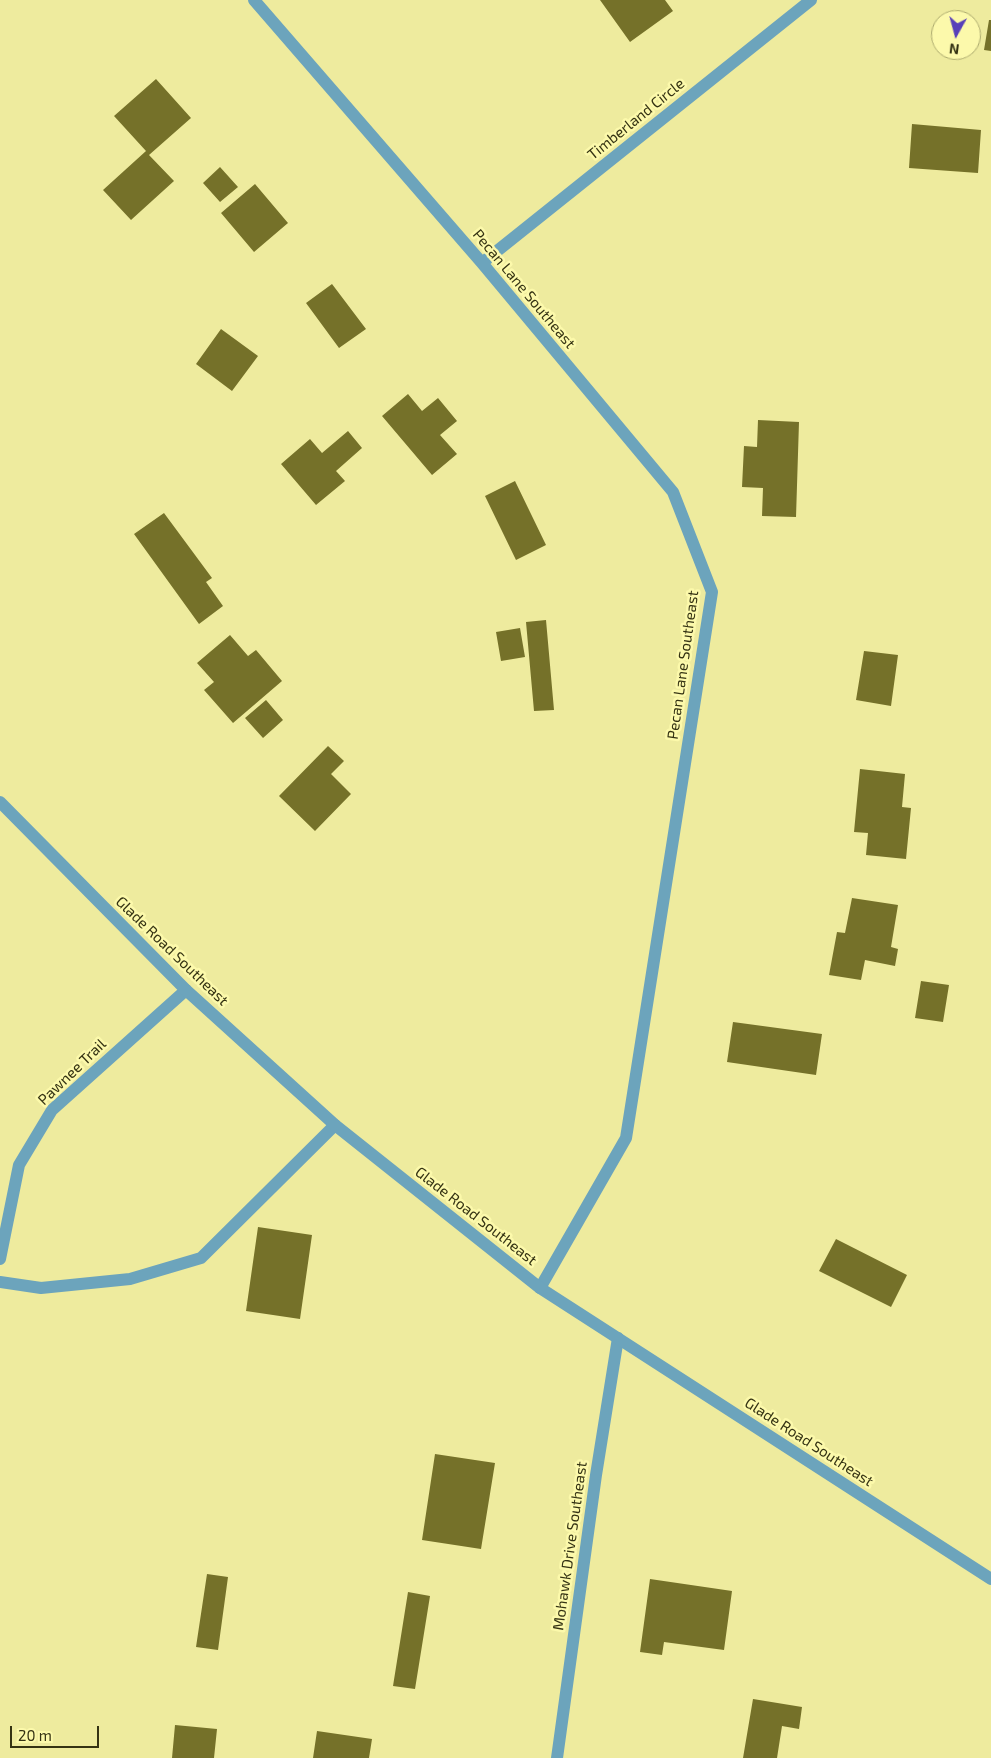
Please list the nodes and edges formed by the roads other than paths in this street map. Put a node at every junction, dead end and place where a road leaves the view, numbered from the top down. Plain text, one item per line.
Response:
1 (254, 0) edge
2 (811, 0) edge
3 (482, 263) junction
4 (0, 802) edge
5 (186, 990) junction
6 (335, 1126) junction
7 (0, 1259) edge
8 (0, 1282) edge
9 (540, 1288) junction
10 (618, 1338) junction
11 (991, 1579) edge
12 (557, 1758) edge

1 - 3 street, Pecan Lane Southeast
2 - 3 street, Timberland Circle
3 - 9 street, Pecan Lane Southeast
4 - 5 street, Glade Road Southeast
5 - 6 street, Glade Road Southeast
5 - 7 street, Pawnee Trail
6 - 8 street
6 - 9 street, Glade Road Southeast
9 - 10 street, Glade Road Southeast
10 - 11 street, Glade Road Southeast
10 - 12 street, Mohawk Drive Southeast

